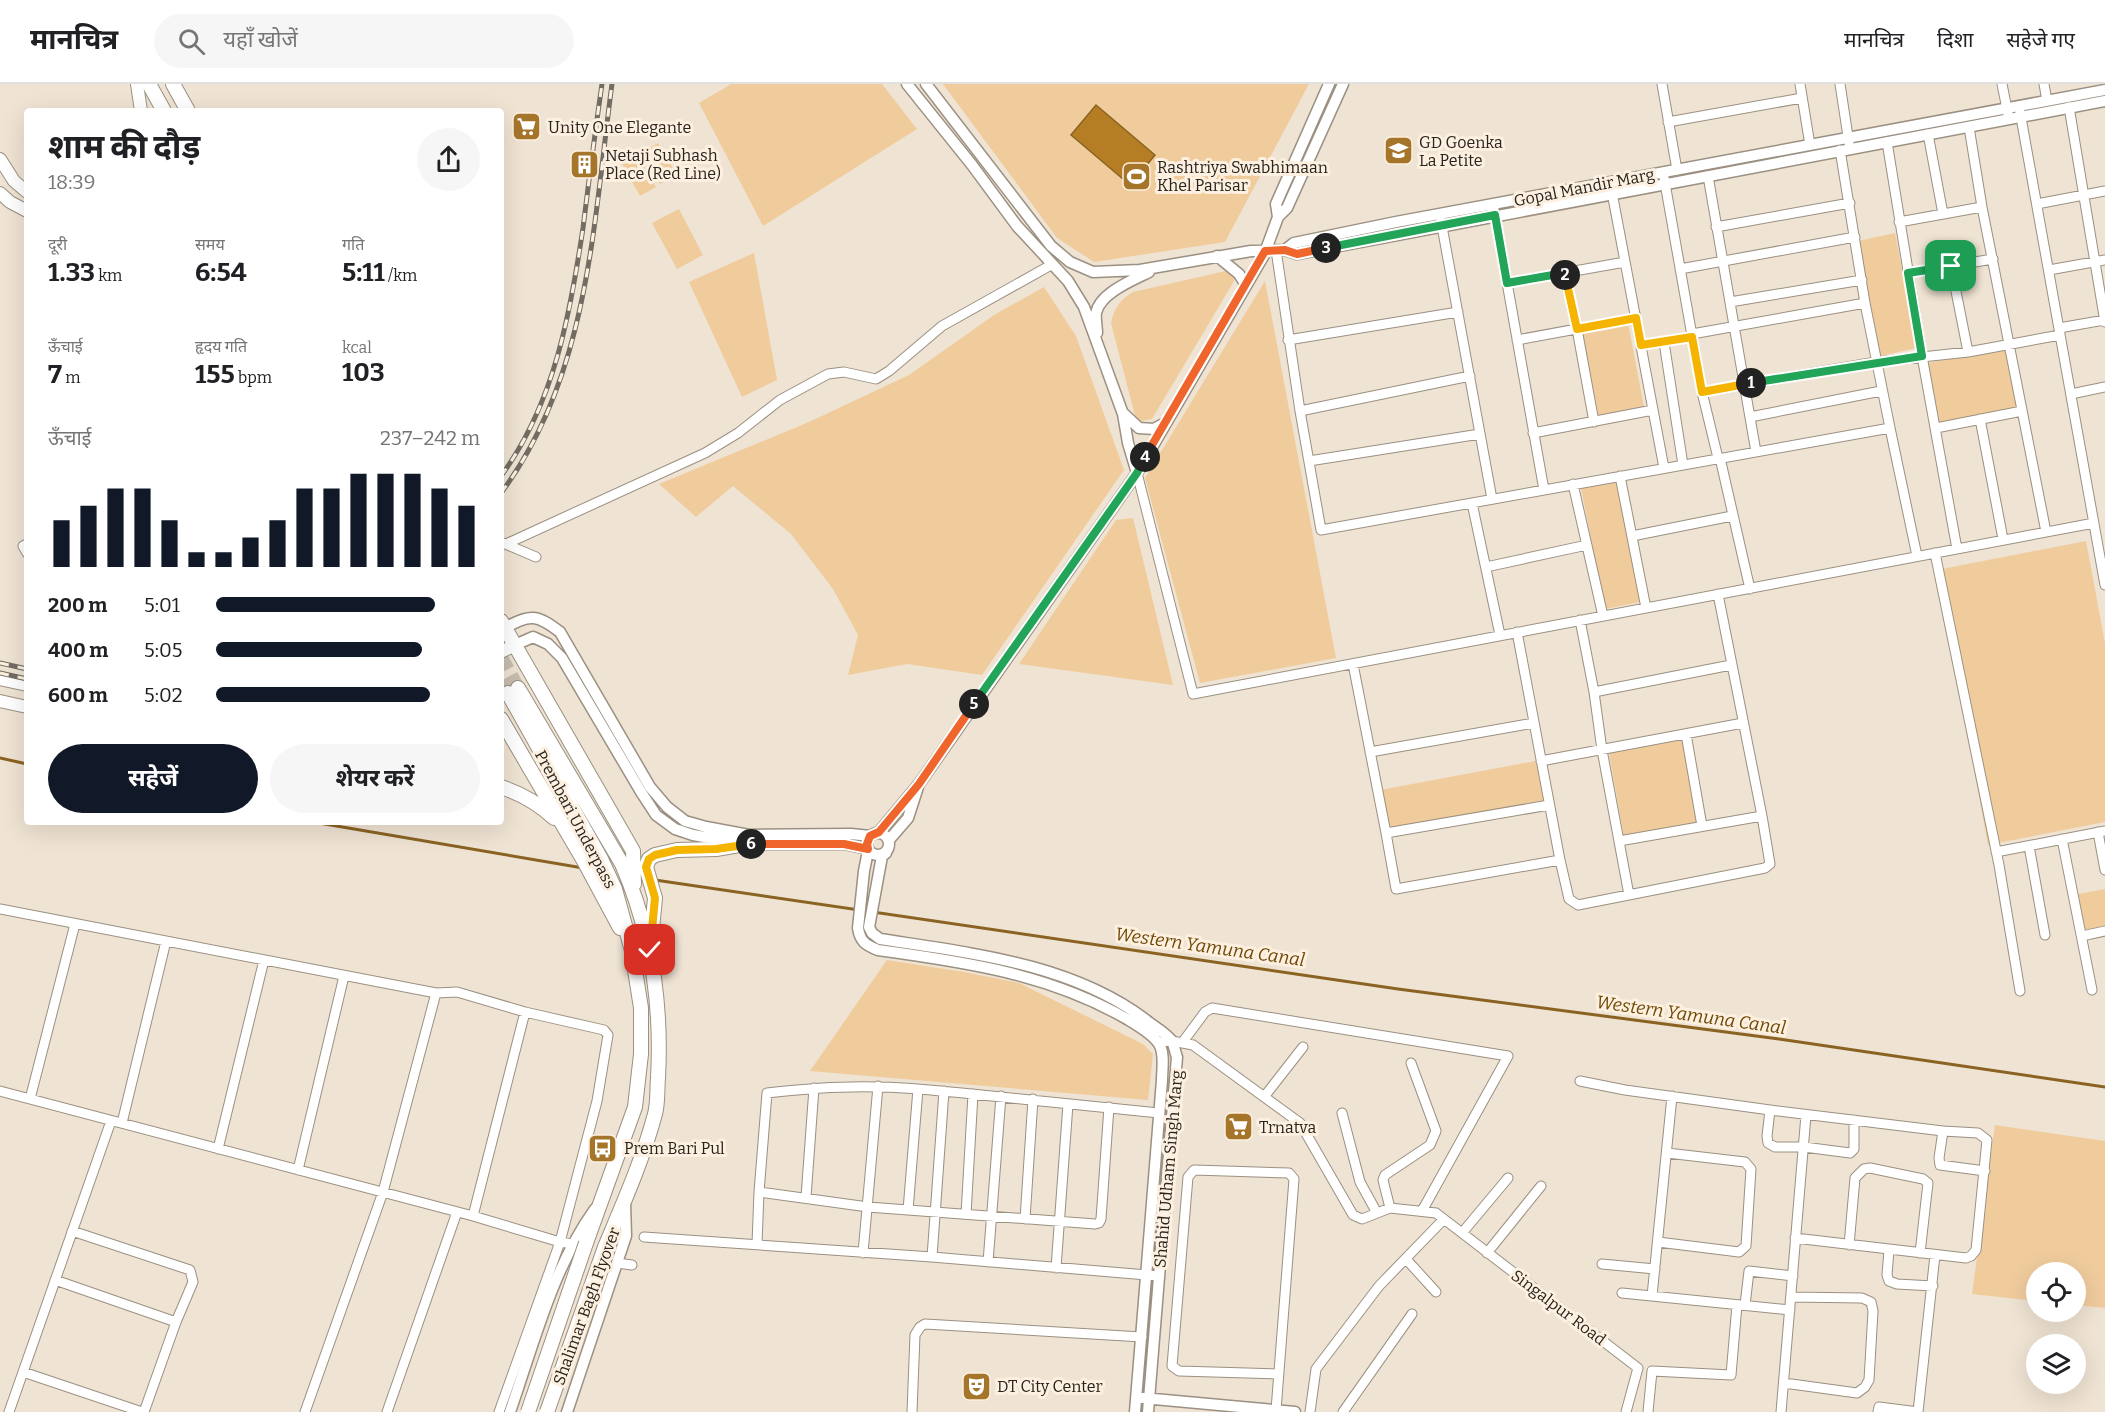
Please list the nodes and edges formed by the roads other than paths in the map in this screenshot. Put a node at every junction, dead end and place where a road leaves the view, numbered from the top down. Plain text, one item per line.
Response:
1 (173, 84) edge
2 (907, 84) edge
3 (926, 84) edge
4 (1329, 84) edge
5 (1343, 84) edge
6 (1662, 84) edge
7 (1800, 84) edge
8 (1840, 84) edge
9 (2002, 84) edge
10 (2044, 84) edge
11 (141, 87) edge
12 (2105, 90) edge
13 (1802, 98) junction
14 (2105, 100) edge
15 (2047, 101) junction
16 (2069, 107) junction
17 (141, 108) edge
18 (161, 108) edge
19 (186, 108) edge
20 (2020, 111) junction
21 (2008, 114) junction
22 (1668, 122) junction
23 (1969, 127) junction
24 (1928, 134) junction
25 (1887, 142) junction
26 (1810, 145) junction
27 (1846, 146) junction
28 (982, 157) junction
29 (0, 159) edge
30 (972, 165) junction
31 (1677, 170) junction
32 (1708, 176) junction
33 (1664, 178) junction
34 (1611, 187) junction
35 (24, 189) edge
36 (2105, 191) edge
37 (0, 193) edge
38 (2084, 195) junction
39 (1850, 203) junction
40 (2037, 204) junction
41 (1982, 207) junction
42 (24, 209) edge
43 (1494, 210) junction
44 (1440, 214) junction
45 (1943, 214) junction
46 (1278, 217) junction
47 (1899, 222) junction
48 (1442, 225) junction
49 (1716, 227) junction
50 (1856, 237) junction
51 (1275, 250) junction
52 (1217, 256) junction
53 (1993, 259) junction
54 (2105, 260) edge
55 (2095, 261) junction
56 (1625, 262) junction
57 (1722, 262) junction
58 (1051, 264) junction
59 (1951, 266) junction
60 (1158, 267) junction
61 (1680, 269) junction
62 (2049, 270) junction
63 (1564, 273) junction
64 (1908, 273) junction
65 (1862, 280) junction
66 (1507, 283) junction
67 (1246, 285) junction
68 (1730, 302) junction
69 (1865, 303) junction
70 (1458, 312) junction
71 (1636, 318) junction
72 (2105, 320) edge
73 (1733, 327) junction
74 (1577, 329) junction
75 (2060, 332) junction
76 (1692, 335) junction
77 (1288, 340) junction
78 (1517, 340) junction
79 (1664, 342) junction
80 (2009, 344) junction
81 (1097, 345) junction
82 (1641, 345) junction
83 (1968, 352) junction
84 (1922, 356) junction
85 (1876, 362) junction
86 (1470, 376) junction
87 (1744, 384) junction
88 (2105, 387) edge
89 (1702, 392) junction
90 (1881, 392) junction
91 (2071, 394) junction
92 (1653, 410) junction
93 (1300, 411) junction
94 (2022, 411) junction
95 (1123, 414) junction
96 (1750, 417) junction
97 (1980, 419) junction
98 (1167, 422) junction
99 (1594, 422) junction
100 (1890, 428) junction
101 (1936, 428) junction
102 (1533, 433) junction
103 (1480, 434) junction
104 (1756, 452) junction
105 (1719, 458) junction
106 (1309, 461) junction
107 (1683, 465) junction
108 (1664, 468) junction
109 (1137, 473) junction
110 (1620, 476) junction
111 (1574, 484) junction
112 (1544, 490) junction
113 (1492, 499) junction
114 (1472, 503) junction
115 (1732, 516) junction
116 (2094, 523) junction
117 (2046, 532) junction
118 (1632, 536) junction
119 (2003, 539) junction
120 (504, 543) edge
121 (504, 543) edge
122 (1587, 545) junction
123 (1957, 549) junction
124 (1935, 553) junction
125 (1917, 556) junction
126 (536, 557) dead end
127 (1486, 567) junction
128 (2105, 582) edge
129 (1750, 589) junction
130 (1718, 594) junction
131 (1646, 608) junction
132 (1603, 616) junction
133 (1580, 620) junction
134 (504, 625) edge
135 (504, 629) edge
136 (1517, 632) junction
137 (1500, 635) junction
138 (515, 645) junction
139 (504, 650) edge
140 (1353, 664) junction
141 (1731, 665) junction
142 (0, 679) edge
143 (24, 684) edge
144 (1594, 692) junction
145 (0, 701) edge
146 (24, 706) edge
147 (1534, 723) junction
148 (1743, 723) junction
149 (504, 724) edge
150 (1686, 734) junction
151 (1602, 750) junction
152 (1370, 752) junction
153 (1541, 761) junction
154 (919, 784) junction
155 (504, 788) edge
156 (1549, 805) junction
157 (1762, 816) junction
158 (1702, 826) junction
159 (564, 828) junction
160 (2102, 832) edge
161 (1386, 833) junction
162 (875, 834) junction
163 (2062, 839) junction
164 (889, 840) junction
165 (1619, 841) junction
166 (745, 844) junction
167 (2029, 846) junction
168 (868, 850) junction
169 (1996, 852) junction
170 (886, 853) junction
171 (1560, 860) junction
172 (633, 865) junction
173 (2105, 870) edge
174 (608, 891) junction
175 (1629, 895) junction
176 (0, 909) edge
177 (75, 924) junction
178 (864, 927) junction
179 (2105, 930) edge
180 (2045, 935) dead end
181 (2082, 936) junction
182 (166, 941) junction
183 (650, 950) junction
184 (264, 960) junction
185 (344, 976) junction
186 (2092, 990) dead end
187 (2020, 991) dead end
188 (436, 993) junction
189 (525, 1012) junction
190 (1159, 1042) junction
191 (1177, 1042) junction
192 (1303, 1047) dead end
193 (1411, 1062) dead end
194 (1581, 1081) dead end
195 (878, 1086) junction
196 (814, 1088) junction
197 (918, 1089) junction
198 (0, 1091) edge
199 (944, 1091) junction
200 (973, 1094) junction
201 (1001, 1096) junction
202 (1672, 1096) junction
203 (1264, 1097) junction
204 (30, 1099) junction
205 (1033, 1099) junction
206 (1068, 1104) junction
207 (1109, 1107) junction
208 (1770, 1110) junction
209 (1159, 1113) junction
210 (1342, 1113) dead end
211 (1806, 1115) junction
212 (111, 1120) junction
213 (1854, 1120) junction
214 (122, 1123) junction
215 (1943, 1131) junction
216 (1804, 1148) junction
217 (218, 1149) junction
218 (1667, 1153) junction
219 (298, 1170) junction
220 (1985, 1171) junction
221 (1508, 1178) dead end
222 (1541, 1186) dead end
223 (759, 1191) junction
224 (383, 1192) junction
225 (806, 1197) junction
226 (625, 1200) junction
227 (868, 1207) junction
228 (1390, 1208) junction
229 (908, 1210) junction
230 (935, 1211) junction
231 (457, 1212) junction
232 (1422, 1212) junction
233 (1377, 1213) junction
234 (966, 1214) junction
235 (473, 1216) junction
236 (991, 1216) junction
237 (1025, 1218) junction
238 (1444, 1219) junction
239 (1059, 1221) junction
240 (72, 1232) junction
241 (1462, 1233) junction
242 (644, 1237) dead end
243 (1795, 1238) junction
244 (560, 1242) junction
245 (1658, 1242) junction
246 (579, 1243) junction
247 (757, 1244) junction
248 (1849, 1245) junction
249 (1889, 1250) junction
250 (863, 1253) junction
251 (1487, 1253) junction
252 (1920, 1253) junction
253 (1935, 1255) junction
254 (932, 1257) junction
255 (1406, 1259) junction
256 (988, 1262) junction
257 (617, 1263) junction
258 (1602, 1264) dead end
259 (632, 1265) dead end
260 (1056, 1268) junction
261 (1655, 1269) junction
262 (1146, 1275) junction
263 (1159, 1276) junction
264 (1793, 1276) junction
265 (56, 1280) junction
266 (1933, 1286) junction
267 (1436, 1292) dead end
268 (1622, 1293) dead end
269 (1652, 1296) junction
270 (1791, 1297) junction
271 (1741, 1305) junction
272 (1790, 1310) junction
273 (1412, 1314) dead end
274 (176, 1322) junction
275 (1142, 1337) junction
276 (23, 1372) junction
277 (1278, 1374) junction
278 (1784, 1383) junction
279 (1137, 1397) junction
280 (1149, 1398) junction
281 (1276, 1410) junction
282 (9, 1412) edge
283 (143, 1412) edge
284 (305, 1412) edge
285 (387, 1412) edge
286 (499, 1412) edge
287 (510, 1412) edge
288 (528, 1412) edge
289 (547, 1412) edge
290 (567, 1412) edge
291 (912, 1412) edge
292 (1137, 1412) edge
293 (1148, 1412) edge
294 (1295, 1412) edge
295 (1310, 1412) edge
296 (1343, 1412) edge
297 (1626, 1412) edge
298 (1647, 1412) edge
299 (1781, 1412) edge
300 (1878, 1412) edge
301 (1918, 1412) edge

1 - 19 main road
2 - 30 street
3 - 28 street
4 - 46 street
5 - 46 street
6 - 22 street
7 - 13 street
8 - 27 street
9 - 21 street
10 - 15 street
11 - 17 main road
11 - 18 main road
12 - 15 street, Gopal Mandir Marg
13 - 22 street
13 - 26 street
14 - 16 street, Gopal Mandir Marg
15 - 20 street, Gopal Mandir Marg
16 - 20 street, Gopal Mandir Marg
16 - 38 street
20 - 21 street, Gopal Mandir Marg
20 - 40 street
21 - 23 street, Gopal Mandir Marg
21 - 27 street, Gopal Mandir Marg
22 - 31 street
23 - 24 street, Gopal Mandir Marg
23 - 41 street
24 - 25 street, Gopal Mandir Marg
24 - 45 street
25 - 27 street, Gopal Mandir Marg
25 - 47 street
26 - 27 street, Gopal Mandir Marg
26 - 31 street, Gopal Mandir Marg
27 - 32 street, Gopal Mandir Marg
27 - 39 street
28 - 30 street
28 - 60 street
29 - 35 main road
30 - 58 street
31 - 33 street, Gopal Mandir Marg
32 - 33 street, Gopal Mandir Marg
32 - 49 street
33 - 34 street, Gopal Mandir Marg
33 - 61 street
34 - 43 street, Gopal Mandir Marg
34 - 56 street
36 - 38 street
37 - 42 main road
38 - 40 street
38 - 55 street
39 - 49 street
39 - 50 street
40 - 62 street
41 - 45 street
41 - 53 street
43 - 44 street, Gopal Mandir Marg
43 - 48 street, Gopal Mandir Marg
43 - 66 street
44 - 48 street
44 - 51 street, Gopal Mandir Marg
45 - 47 street
46 - 51 street
47 - 64 street
48 - 51 street, Gopal Mandir Marg
48 - 70 street
49 - 57 street
50 - 57 street
50 - 65 street
51 - 52 street
51 - 67 street
51 - 77 street
52 - 60 street
52 - 67 street
53 - 59 street
53 - 80 street
54 - 55 street
55 - 62 street
55 - 72 street
56 - 63 street
56 - 71 street
57 - 61 street
57 - 68 street
58 - 81 street
58 - 120 street
59 - 64 street
59 - 83 street
60 - 81 street
61 - 76 street
62 - 75 street
63 - 66 street
63 - 74 street
64 - 84 street
65 - 68 street
65 - 69 street
66 - 78 street
67 - 98 street
68 - 73 street
69 - 73 street
69 - 85 street
70 - 77 street
70 - 86 street
71 - 74 street
71 - 82 street
72 - 75 street
73 - 76 street
73 - 87 street
74 - 78 street
74 - 99 street
75 - 80 street
75 - 91 street
76 - 79 street
76 - 89 street
77 - 93 street
78 - 102 street
79 - 82 street
79 - 107 street
80 - 83 street
80 - 94 street
81 - 95 street
82 - 92 street
83 - 84 street
84 - 85 street
84 - 101 street
85 - 87 street
85 - 90 street
86 - 93 street
86 - 103 street
87 - 89 street
87 - 96 street
88 - 91 street
89 - 105 street
90 - 96 street
90 - 100 street
91 - 116 street
92 - 99 street
92 - 108 street
93 - 106 street
94 - 97 street
94 - 117 street
95 - 98 street
95 - 109 street
96 - 104 street
97 - 101 street
97 - 119 street
98 - 109 street
99 - 102 street
100 - 104 street
100 - 125 street
101 - 123 street
102 - 112 street
103 - 106 street
103 - 113 street
104 - 105 street
105 - 107 street
105 - 115 street
106 - 114 street
107 - 108 street
108 - 110 street
109 - 140 street
109 - 154 street
110 - 111 street
110 - 118 street
111 - 112 street
111 - 122 street
112 - 113 street
113 - 114 street
114 - 127 street
115 - 118 street
115 - 129 street
116 - 117 street
116 - 128 street
117 - 119 street
118 - 131 street
119 - 123 street
121 - 126 street
122 - 127 street
122 - 132 street
123 - 124 street
124 - 125 street
124 - 169 street
125 - 129 street
127 - 137 street
129 - 130 street
130 - 131 street
130 - 141 street
131 - 132 street
132 - 133 street
133 - 136 street
133 - 144 street
134 - 162 street
135 - 138 main road
136 - 137 street
136 - 147 street
137 - 140 street
138 - 139 main road
138 - 166 street
138 - 172 main road
140 - 152 street
141 - 144 street
141 - 148 street
142 - 143 main road
144 - 151 street
145 - 146 main road
147 - 152 street
147 - 153 street
148 - 150 street
148 - 157 street
149 - 159 main road
150 - 151 street
150 - 158 street
151 - 153 street
151 - 165 street
152 - 161 street
153 - 156 street
154 - 162 street
154 - 164 street
155 - 159 main road
156 - 161 street
156 - 171 street
157 - 158 street
157 - 175 street
158 - 165 street
159 - 174 main road
160 - 163 street
160 - 173 street
161 - 171 street
162 - 164 street
162 - 168 street
163 - 167 street
163 - 181 street
164 - 170 street
165 - 175 street
166 - 168 street
166 - 172 main road
167 - 169 street
167 - 180 street
168 - 170 street
168 - 178 street
169 - 187 street
170 - 178 street
171 - 175 street
172 - 174 main road, Prembari Underpass
172 - 183 main road, Prembari Underpass
172 - 183 main road
174 - 246 main road, Shalimar Bagh Flyover
176 - 177 street
177 - 182 street
177 - 204 street
178 - 190 street
178 - 191 street
179 - 181 street
181 - 186 street
182 - 184 street
182 - 214 street
183 - 226 main road, Shalimar Bagh Flyover
184 - 185 street
184 - 217 street
185 - 188 street
185 - 219 street
188 - 189 street
188 - 224 street
189 - 235 street
189 - 244 street
190 - 191 street
190 - 209 street, Shahid Udham Singh Marg
191 - 203 street
191 - 232 street
191 - 263 street, Shahid Udham Singh Marg
192 - 203 street
193 - 228 street
194 - 202 street
195 - 196 street
195 - 197 street
195 - 227 street
196 - 223 street
196 - 225 street
197 - 199 street
197 - 229 street
198 - 204 street
199 - 200 street
199 - 230 street
200 - 201 street
200 - 234 street
201 - 205 street
201 - 236 street
202 - 208 street
202 - 218 street
203 - 233 street
204 - 212 street
205 - 206 street
205 - 237 street
206 - 207 street
206 - 239 street
207 - 209 street
207 - 239 street
208 - 211 street
208 - 216 street
209 - 262 street, Shahid Udham Singh Marg
210 - 233 street
211 - 213 street
211 - 216 street
212 - 214 street
212 - 240 street
213 - 215 street
213 - 216 street
214 - 217 street
215 - 220 street
215 - 220 street
216 - 243 street
217 - 219 street
218 - 245 street
218 - 245 street
219 - 224 street
220 - 253 street
221 - 241 street
222 - 251 street
223 - 225 street
223 - 247 street
224 - 231 street
224 - 284 street
225 - 227 street
226 - 257 street
226 - 289 main road, Shalimar Bagh Flyover, bridge
227 - 229 street
227 - 250 street
228 - 232 street
228 - 233 street
229 - 230 street
230 - 234 street
230 - 254 street
231 - 235 street
231 - 285 street
232 - 238 street
234 - 236 street
235 - 244 street
236 - 237 street
236 - 256 street
237 - 239 street
238 - 241 street, Singalpur Road
238 - 255 street
239 - 260 street
240 - 265 street
240 - 274 street
241 - 251 street, Singalpur Road
242 - 247 street
243 - 248 street
243 - 264 street
244 - 246 street
244 - 286 street
245 - 261 street
246 - 287 street
246 - 288 main road, Shalimar Bagh Flyover, bridge
247 - 250 street
248 - 249 street
248 - 252 street
249 - 252 street
249 - 266 street
250 - 254 street
251 - 297 street, Singalpur Road
252 - 253 street
253 - 266 street
254 - 256 street
255 - 267 street
255 - 295 street
256 - 260 street
257 - 259 street
257 - 290 street
258 - 261 street
260 - 262 street
261 - 269 street
262 - 263 street
262 - 275 street, Shahid Udham Singh Marg
263 - 280 street, Shahid Udham Singh Marg
264 - 270 street
264 - 271 street
265 - 274 street
265 - 276 street
266 - 301 street
268 - 269 street
269 - 271 street
270 - 272 street
270 - 278 street
271 - 272 street
271 - 298 street
272 - 278 street
273 - 296 street
274 - 283 street
275 - 279 street, Shahid Udham Singh Marg
275 - 291 street
276 - 282 street
276 - 283 street
277 - 277 street
277 - 281 street
278 - 299 street
279 - 280 street
279 - 292 street, Shahid Udham Singh Marg
280 - 281 street
280 - 293 street, Shahid Udham Singh Marg
281 - 294 street
300 - 301 street

